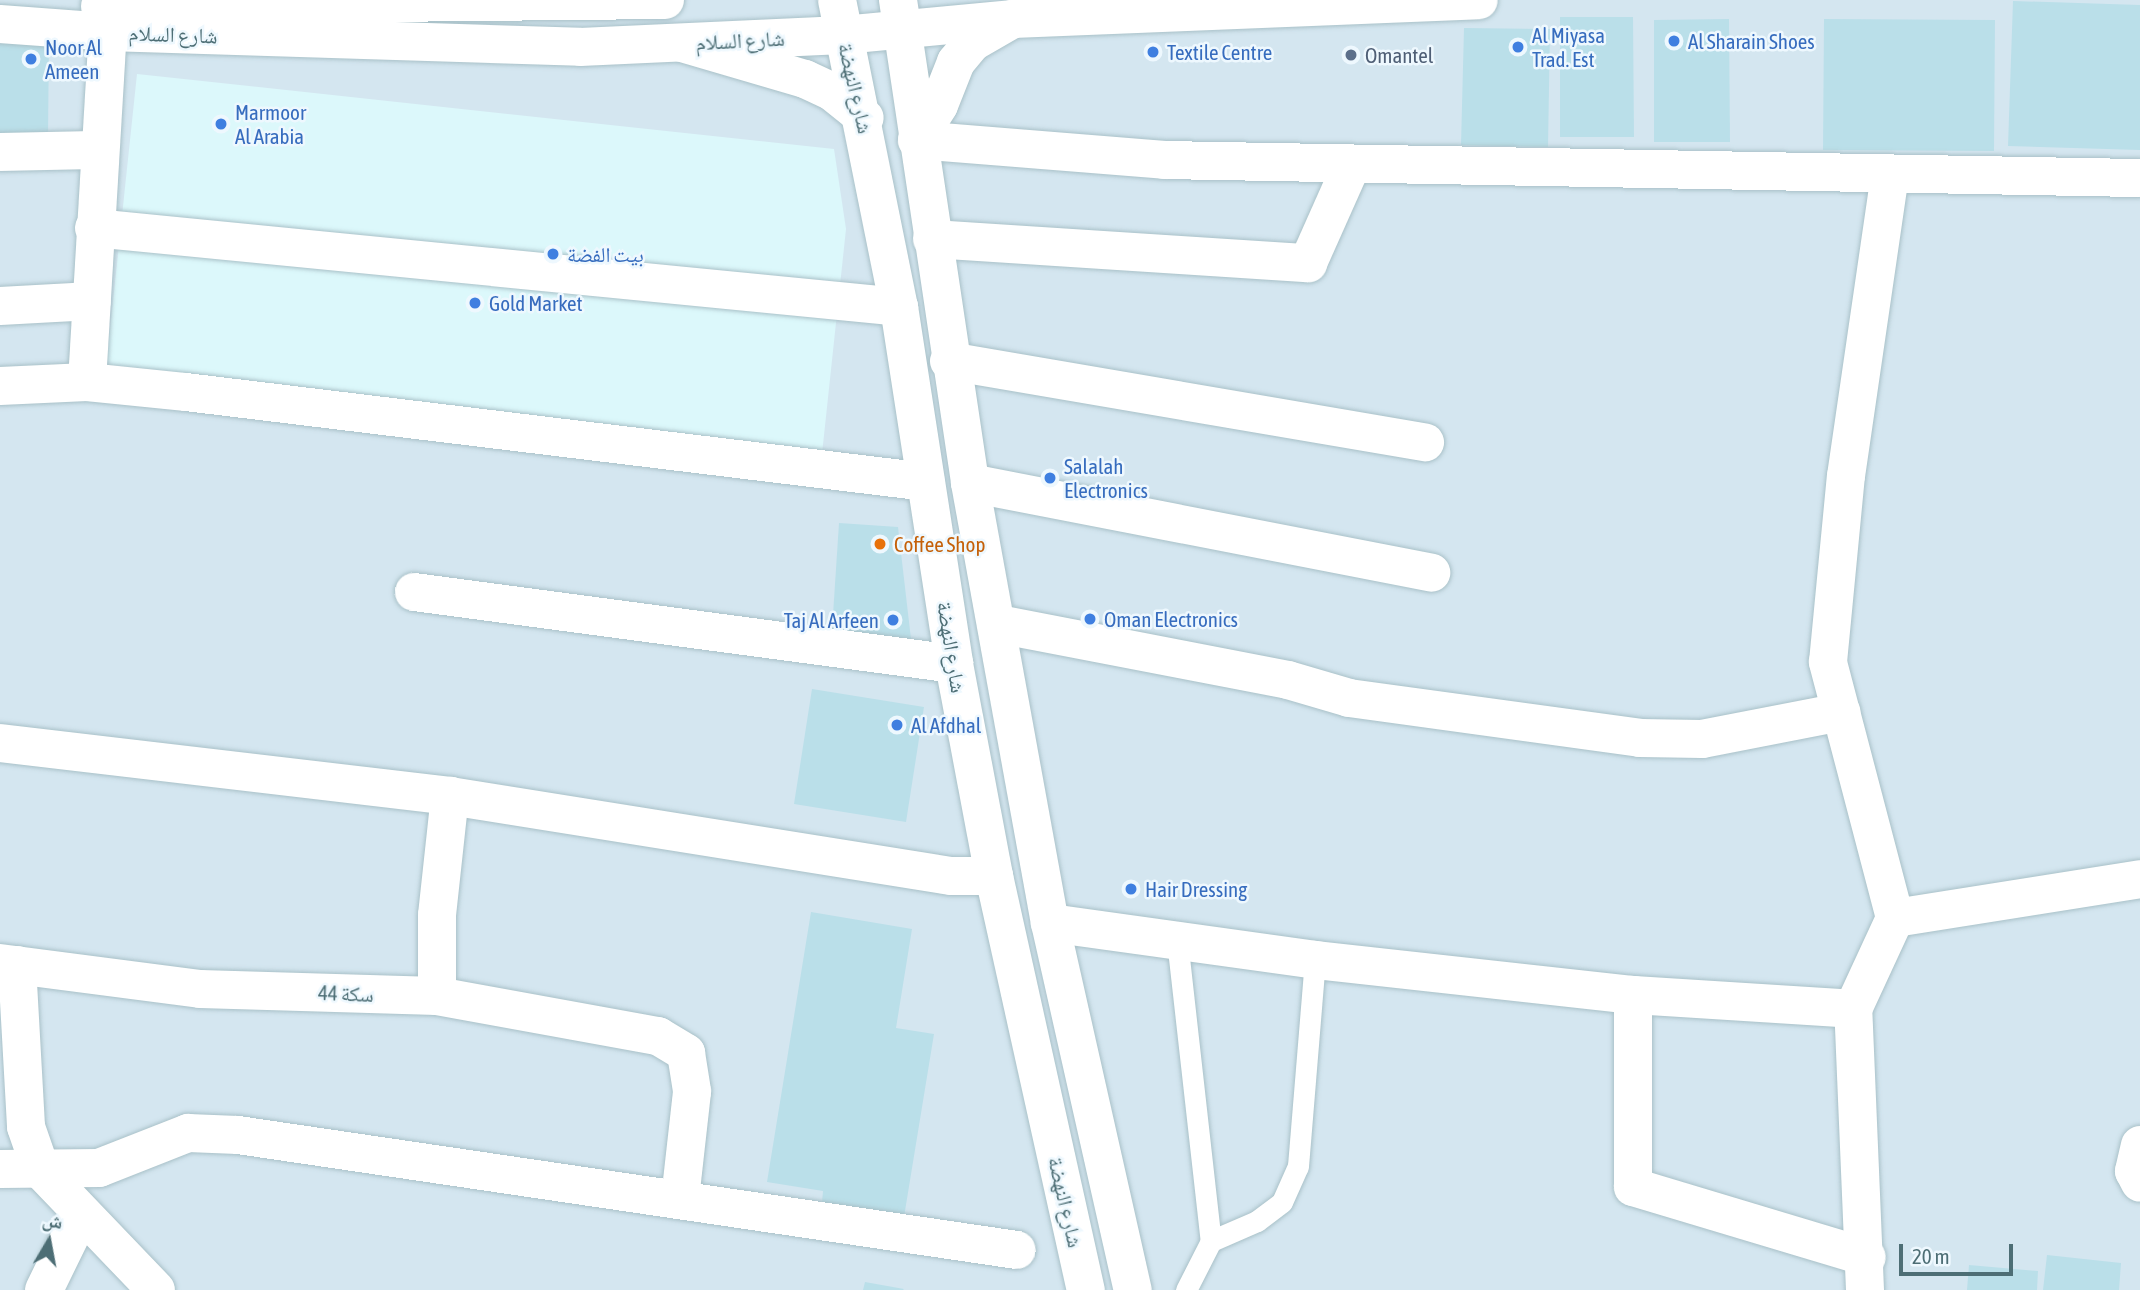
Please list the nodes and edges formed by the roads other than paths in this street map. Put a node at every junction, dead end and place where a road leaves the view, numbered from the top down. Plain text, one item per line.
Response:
1 (0, 0) edge
2 (665, 0) edge
3 (1479, 0) edge
4 (537, 1) edge
5 (900, 15) edge
6 (840, 18) edge
7 (1013, 19) junction
8 (0, 24) edge
9 (108, 32) junction
10 (682, 43) junction
11 (864, 118) junction
12 (917, 140) junction
13 (99, 150) junction
14 (0, 152) edge
15 (1352, 164) junction
16 (1890, 174) junction
17 (2140, 178) edge
18 (94, 228) junction
19 (932, 239) junction
20 (92, 301) junction
21 (0, 306) edge
22 (899, 307) junction
23 (949, 361) junction
24 (87, 382) junction
25 (0, 386) edge
26 (1425, 442) dead end
27 (926, 482) junction
28 (970, 483) junction
29 (1431, 573) dead end
30 (414, 592) dead end
31 (998, 624) junction
32 (954, 664) junction
33 (1841, 712) junction
34 (0, 743) edge
35 (450, 796) junction
36 (994, 876) junction
37 (2140, 878) edge
38 (1895, 918) junction
39 (1050, 923) junction
40 (1177, 940) junction
41 (1315, 960) junction
42 (8, 964) edge
43 (1633, 995) junction
44 (437, 996) junction
45 (1853, 1009) junction
46 (2140, 1145) edge
47 (0, 1169) edge
48 (41, 1170) junction
49 (2140, 1183) edge
50 (680, 1199) junction
51 (81, 1214) junction
52 (1212, 1241) junction
53 (1017, 1250) dead end
54 (1866, 1273) edge
55 (44, 1290) edge
56 (156, 1290) edge
57 (1086, 1290) edge
58 (1133, 1290) edge
59 (1186, 1290) edge

1 - 4 street, شارع السلام
2 - 4 street, شارع السلام
3 - 7 street, شارع السلام
5 - 6 street, شارع السلام
5 - 7 street, شارع السلام
5 - 12 street
6 - 10 street, شارع السلام
6 - 11 street, شارع النهضة
7 - 12 street
8 - 9 street, شارع السلام
9 - 10 street, شارع السلام
9 - 13 street
10 - 11 street
11 - 22 street, شارع النهضة
12 - 15 street
12 - 19 street
13 - 14 street
13 - 18 street
15 - 16 street
15 - 19 street
16 - 17 street
16 - 33 street
18 - 20 street
18 - 22 street
19 - 23 street
20 - 21 street
20 - 24 street
22 - 27 street, شارع النهضة
23 - 26 street
23 - 28 street
24 - 25 street
24 - 27 street
27 - 32 street, شارع النهضة
28 - 29 street
28 - 31 street
30 - 32 street
31 - 33 street
31 - 39 street
32 - 36 street, شارع النهضة
33 - 38 street
34 - 35 street
35 - 36 street
35 - 44 street
36 - 57 street, شارع النهضة
37 - 38 street
38 - 45 street
39 - 40 street
39 - 58 street
40 - 41 street
40 - 52 lane
41 - 43 street
41 - 52 lane
42 - 44 street, سكة 44
42 - 48 street
43 - 45 street
43 - 54 street
44 - 50 street, سكة 44
45 - 54 street
46 - 49 street
47 - 48 street
48 - 50 street
48 - 51 street
50 - 53 street
51 - 55 street
51 - 56 street
52 - 59 lane

